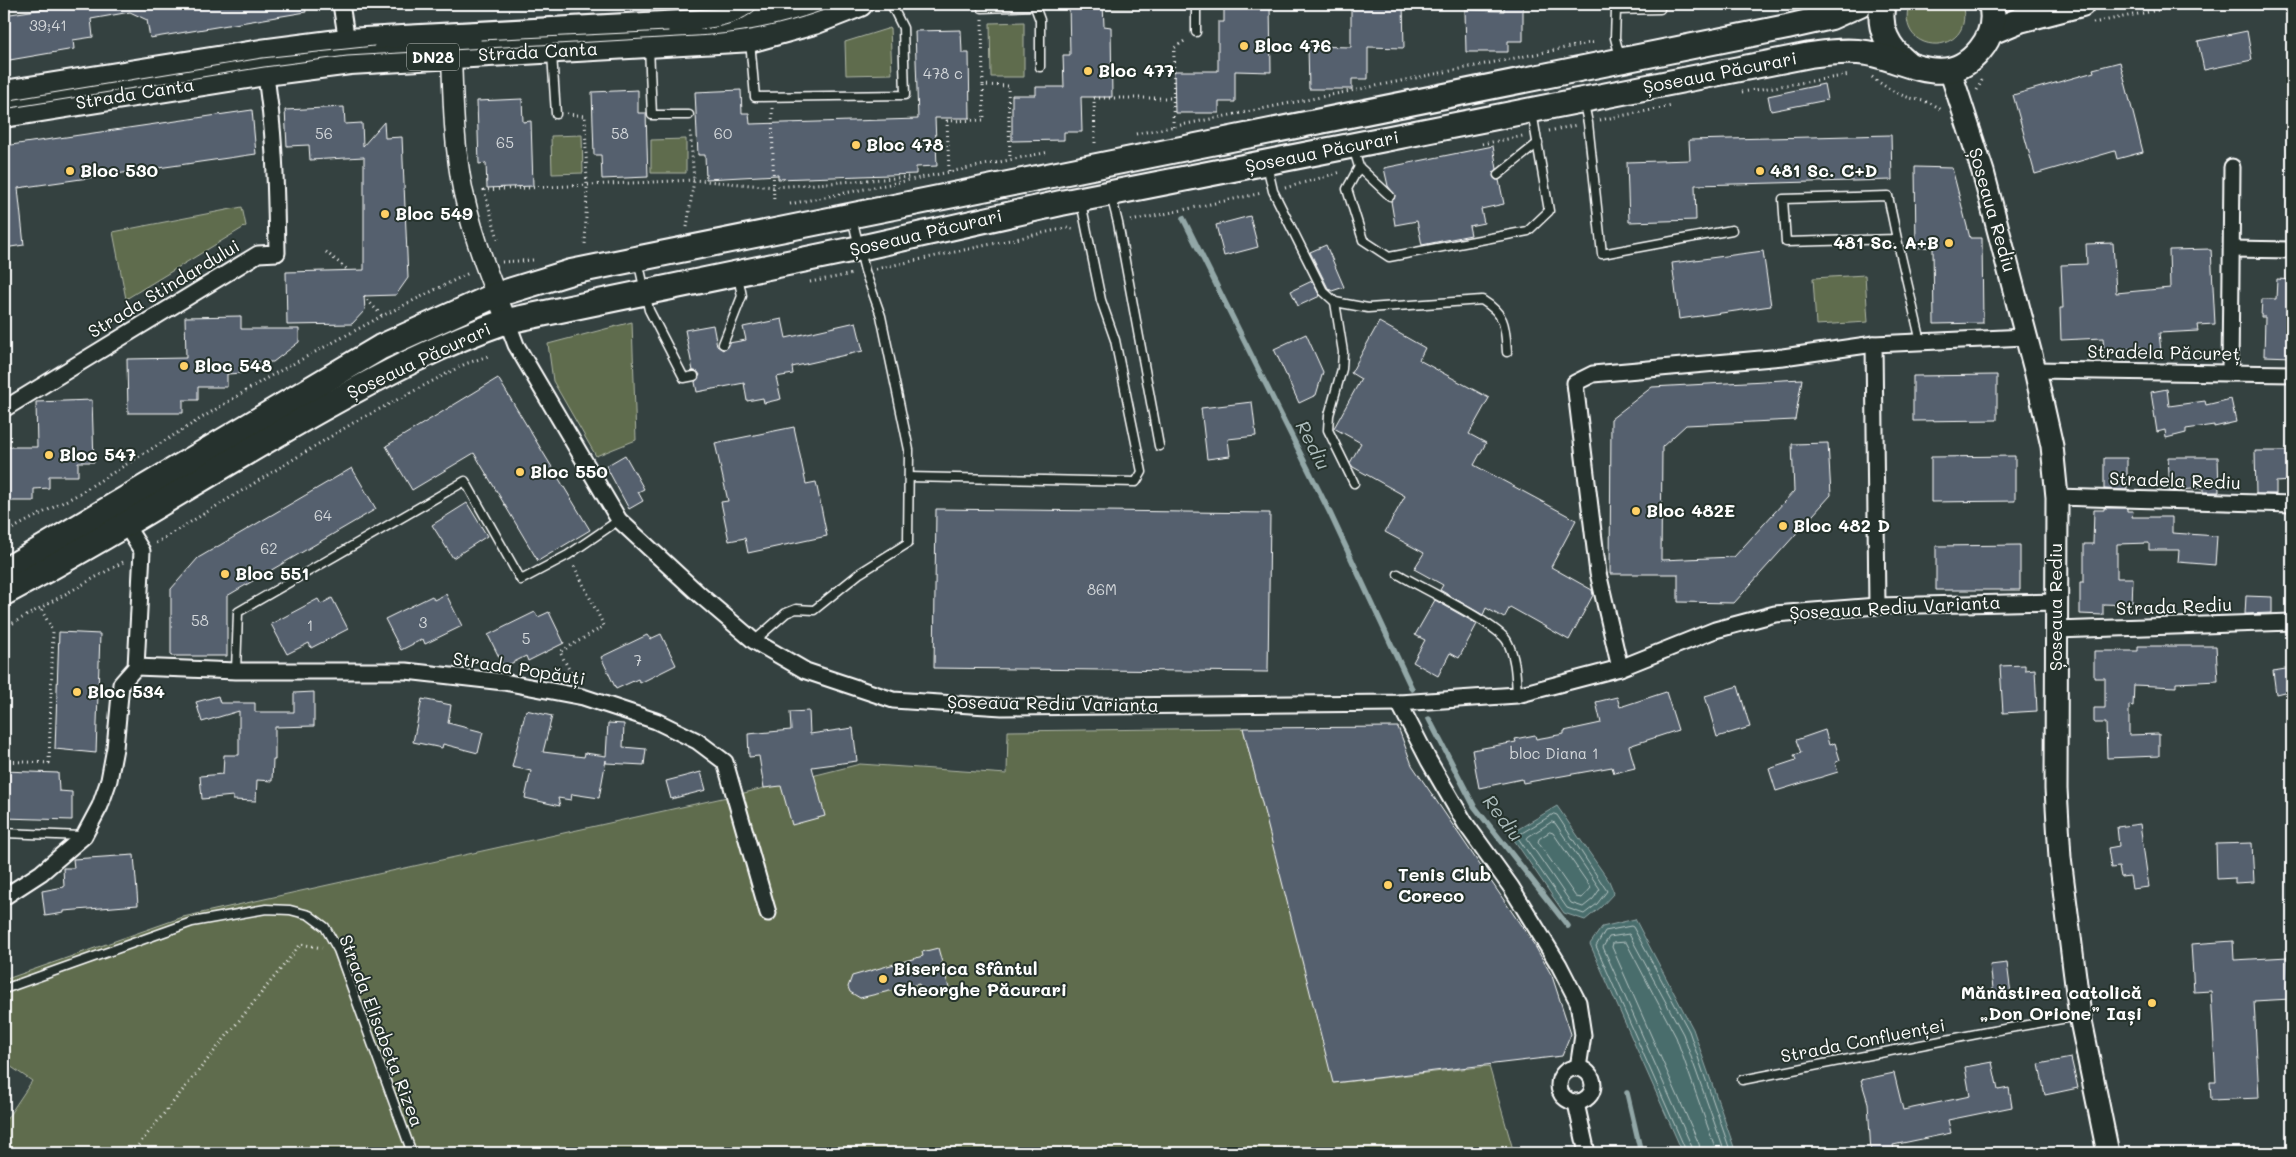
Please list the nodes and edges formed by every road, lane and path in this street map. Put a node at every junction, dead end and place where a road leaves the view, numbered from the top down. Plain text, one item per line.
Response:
1 (341, 4) edge
2 (800, 4) edge
3 (860, 4) edge
4 (891, 4) edge
5 (1196, 4) edge
6 (1860, 4) edge
7 (1883, 4) edge
8 (1991, 4) edge
9 (2188, 4) edge
10 (1034, 5) edge
11 (982, 8) joint
12 (1660, 9) dead end
13 (2086, 14) edge
14 (774, 19) edge
15 (748, 28) junction
16 (1196, 32) joint
17 (1991, 32) junction
18 (648, 35) junction
19 (551, 40) junction
20 (451, 45) junction
21 (348, 52) junction
22 (1620, 59) junction
23 (263, 63) junction
24 (1907, 63) junction
25 (1040, 67) dead end
26 (1950, 70) junction
27 (1855, 74) dead end
28 (1869, 74) dead end
29 (1984, 77) dead end
30 (983, 85) junction
31 (1976, 92) dead end
32 (4, 93) edge
33 (1736, 93) dead end
34 (771, 97) junction
35 (1173, 98) junction
36 (1583, 100) junction
37 (1680, 104) dead end
38 (1531, 110) junction
39 (556, 114) joint
40 (4, 115) edge
41 (689, 115) joint
42 (1944, 118) dead end
43 (1588, 123) junction
44 (1173, 126) dead end
45 (1536, 133) junction
46 (1095, 143) dead end
47 (1538, 143) junction
48 (1480, 144) dead end
49 (1356, 156) junction
50 (1010, 159) dead end
51 (1266, 163) junction
52 (2232, 167) dead end
53 (949, 171) dead end
54 (1498, 175) dead end
55 (921, 176) dead end
56 (694, 180) junction
57 (587, 186) junction
58 (775, 187) junction
59 (1273, 191) junction
60 (1111, 194) junction
61 (1390, 196) dead end
62 (1081, 200) junction
63 (774, 207) dead end
64 (852, 216) junction
65 (1118, 223) junction
66 (688, 227) dead end
67 (1087, 230) junction
68 (1732, 230) dead end
69 (1897, 239) junction
70 (499, 243) dead end
71 (585, 246) dead end
72 (860, 248) junction
73 (2232, 249) junction
74 (2292, 250) edge
75 (326, 252) dead end
76 (637, 258) junction
77 (348, 270) dead end
78 (865, 271) junction
79 (469, 273) dead end
80 (737, 273) junction
81 (808, 282) dead end
82 (645, 292) junction
83 (496, 295) junction
84 (364, 296) dead end
85 (1335, 302) junction
86 (382, 316) junction
87 (507, 321) junction
88 (2026, 337) junction
89 (1920, 342) junction
90 (723, 344) dead end
91 (1874, 344) junction
92 (1507, 352) dead end
93 (491, 355) dead end
94 (2035, 370) junction
95 (2230, 372) junction
96 (2292, 374) edge
97 (694, 376) dead end
98 (4, 409) edge
99 (1159, 446) dead end
100 (910, 478) junction
101 (1354, 483) dead end
102 (2057, 497) junction
103 (2292, 504) edge
104 (120, 515) junction
105 (619, 520) junction
106 (4, 533) edge
107 (142, 551) junction
108 (568, 555) junction
109 (4, 571) edge
110 (1398, 574) dead end
111 (4, 593) edge
112 (2056, 602) junction
113 (1876, 606) junction
114 (41, 609) junction
115 (2292, 622) edge
116 (4, 628) edge
117 (2056, 630) junction
118 (754, 641) junction
119 (136, 667) junction
120 (1620, 668) junction
121 (236, 671) junction
122 (1517, 694) junction
123 (582, 697) junction
124 (1399, 703) junction
125 (4, 761) edge
126 (4, 833) edge
127 (84, 836) junction
128 (4, 897) edge
129 (768, 912) dead end
130 (338, 950) junction
131 (4, 989) edge
132 (2080, 1016) junction
133 (1578, 1068) junction
134 (1742, 1080) dead end
135 (1576, 1103) junction
136 (132, 1153) edge
137 (412, 1153) edge
138 (1587, 1153) edge
139 (2108, 1153) edge

1 - 21 street
2 - 14 main road, Strada Canta / DN28
3 - 14 main road, Strada Canta / DN28
4 - 34 lane
5 - 16 lane
6 - 22 main road, Șoseaua Păcurari
7 - 24 main road, Șoseaua Păcurari
8 - 17 main road, Șoseaua Păcurari
9 - 13 path
10 - 11 lane
10 - 25 lane
11 - 30 path
12 - 22 lane
13 - 17 main road
14 - 15 main road, Strada Canta / DN28
15 - 18 main road, Strada Canta / DN28
15 - 34 lane
16 - 35 path
17 - 26 main road, Șoseaua Păcurari
18 - 19 main road, Strada Canta / DN28
18 - 41 lane
19 - 20 main road, Strada Canta / DN28
19 - 39 lane
20 - 21 main road, Strada Canta / DN28
20 - 83 street, Șoseaua Rediu Varianta
21 - 23 main road, Strada Canta / DN28
22 - 64 main road, Șoseaua Păcurari
23 - 32 main road, Strada Canta / DN28
23 - 40 main road, Strada Canta / DN28
23 - 98 street, Strada Stindardului
24 - 26 main road, Șoseaua Păcurari
24 - 36 main road, Șoseaua Păcurari
26 - 88 main road, Șoseaua Rediu
27 - 33 path
28 - 42 path
29 - 31 path
30 - 50 path
30 - 53 path
34 - 58 path
35 - 44 path
35 - 46 path
36 - 38 main road, Șoseaua Păcurari
36 - 43 lane
37 - 43 path
38 - 45 lane
38 - 49 main road, Șoseaua Păcurari
39 - 57 path
41 - 56 path
43 - 45 path
43 - 68 lane
45 - 47 lane
45 - 48 path
47 - 49 lane
47 - 54 lane
49 - 51 main road, Șoseaua Păcurari
49 - 59 path
49 - 61 lane
51 - 59 lane
51 - 60 main road, Șoseaua Păcurari
52 - 73 street
55 - 58 path
56 - 57 path
56 - 58 path
56 - 66 path
57 - 70 path
57 - 71 path
58 - 63 path
59 - 65 path
59 - 85 lane
60 - 62 main road, Șoseaua Păcurari
60 - 65 lane
62 - 67 lane
62 - 72 main road, Șoseaua Păcurari
64 - 72 lane
64 - 76 main road, Șoseaua Păcurari
65 - 99 lane
67 - 78 path
67 - 100 lane
69 - 69 lane
69 - 89 lane
72 - 78 lane
72 - 80 main road, Șoseaua Păcurari
73 - 74 street
73 - 95 street
75 - 77 path
76 - 82 lane
76 - 83 main road, Șoseaua Păcurari
78 - 81 path
78 - 100 lane
79 - 86 path
80 - 82 main road, Șoseaua Păcurari
80 - 90 lane
82 - 87 main road, Șoseaua Păcurari
82 - 97 lane
83 - 87 street, Șoseaua Rediu Varianta
83 - 104 main road, Șoseaua Păcurari
84 - 86 path
85 - 92 lane
85 - 101 lane
86 - 106 path
87 - 104 main road, Șoseaua Păcurari
87 - 105 street, Șoseaua Rediu Varianta
88 - 89 street
88 - 94 main road, Șoseaua Rediu
89 - 91 street
91 - 113 street
91 - 120 street
93 - 107 path
94 - 95 street, Stradela Păcureț
94 - 102 main road, Șoseaua Rediu
95 - 96 street, Stradela Păcureț
100 - 118 lane
102 - 103 street, Stradela Rediu
102 - 112 main road, Șoseaua Rediu
104 - 107 street
104 - 109 main road, Șoseaua Păcurari
104 - 111 main road, Șoseaua Păcurari
105 - 108 lane
105 - 118 street, Șoseaua Rediu Varianta
107 - 114 path
107 - 119 street
108 - 121 lane
108 - 123 path
110 - 122 lane
112 - 113 street, Șoseaua Rediu Varianta
112 - 117 main road, Șoseaua Rediu
113 - 120 street, Șoseaua Rediu Varianta
114 - 116 path
114 - 125 path
115 - 117 street, Strada Rediu
117 - 132 main road, Șoseaua Rediu
118 - 124 street, Șoseaua Rediu Varianta
119 - 121 street, Strada Popăuți
119 - 127 street
120 - 122 street, Șoseaua Rediu Varianta
121 - 123 street, Strada Popăuți
122 - 124 street, Șoseaua Rediu Varianta
123 - 129 street, Strada Popăuți
124 - 133 street
126 - 127 lane
127 - 128 street
130 - 131 lane, Strada Elisabeta Rizea
130 - 136 path
130 - 137 lane, Strada Elisabeta Rizea
132 - 134 lane, Strada Confluenței
132 - 139 main road, Șoseaua Rediu
133 - 135 street
133 - 135 street
135 - 138 street

